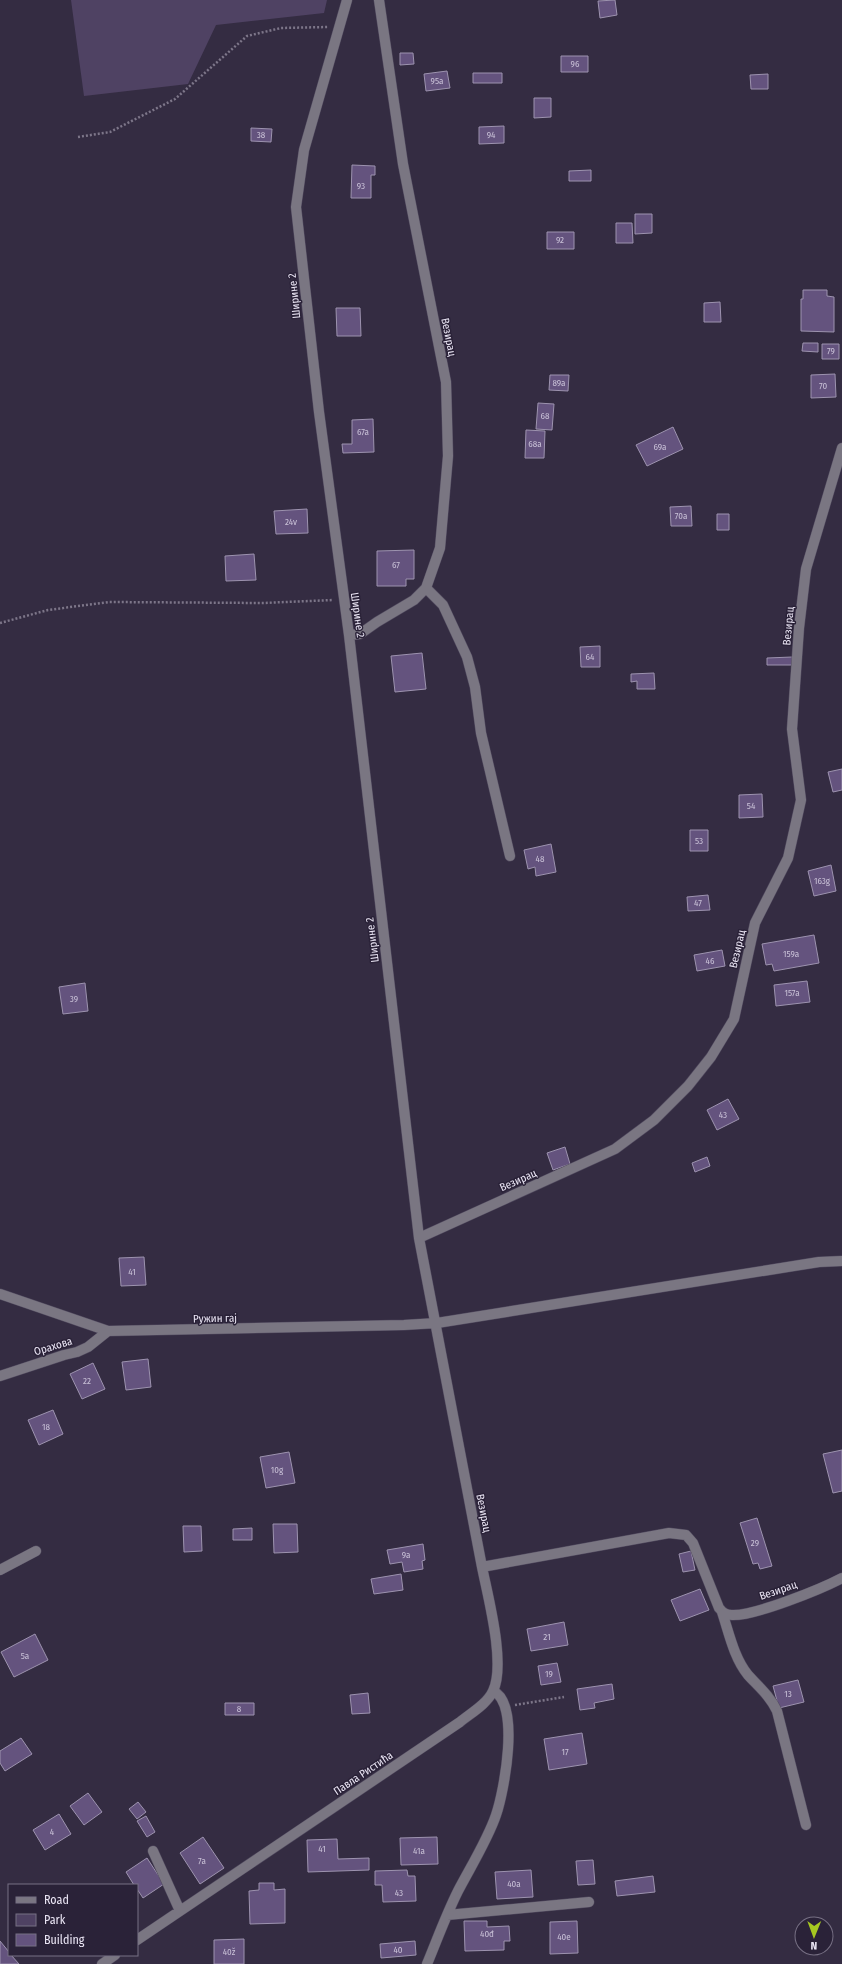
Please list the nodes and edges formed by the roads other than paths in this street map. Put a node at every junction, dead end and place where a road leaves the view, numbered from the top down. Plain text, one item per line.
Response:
1 (347, 0) edge
2 (379, 0) edge
3 (842, 448) edge
4 (426, 588) junction
5 (349, 635) junction
6 (510, 856) dead end
7 (419, 1238) junction
8 (842, 1261) edge
9 (0, 1294) edge
10 (437, 1322) junction
11 (108, 1331) junction
12 (0, 1376) edge
13 (36, 1551) dead end
14 (482, 1567) junction
15 (0, 1570) edge
16 (842, 1578) edge
17 (722, 1612) junction
18 (493, 1691) junction
19 (806, 1825) dead end
20 (153, 1851) dead end
21 (589, 1902) dead end
22 (180, 1911) junction
23 (447, 1915) junction
24 (138, 1939) edge
25 (114, 1956) edge
26 (102, 1964) edge
27 (427, 1964) edge

1 - 5 street, Ширине 2
2 - 4 street, Везирац
3 - 7 street, Везирац
4 - 5 street, Везирац
4 - 6 street
5 - 7 street, Ширине 2
7 - 10 street, Везирац
8 - 10 street, Ружин гај
9 - 11 street, Ружин гај
10 - 11 street, Ружин гај
10 - 14 street, Везирац
11 - 12 street, Орахова
13 - 15 street
14 - 17 street
14 - 18 street, Павла Ристића
16 - 17 street, Везирац
17 - 19 street
18 - 22 street, Павла Ристића
18 - 23 street
20 - 22 street
21 - 23 street
22 - 24 street, Павла Ристића
23 - 27 street
25 - 26 street

